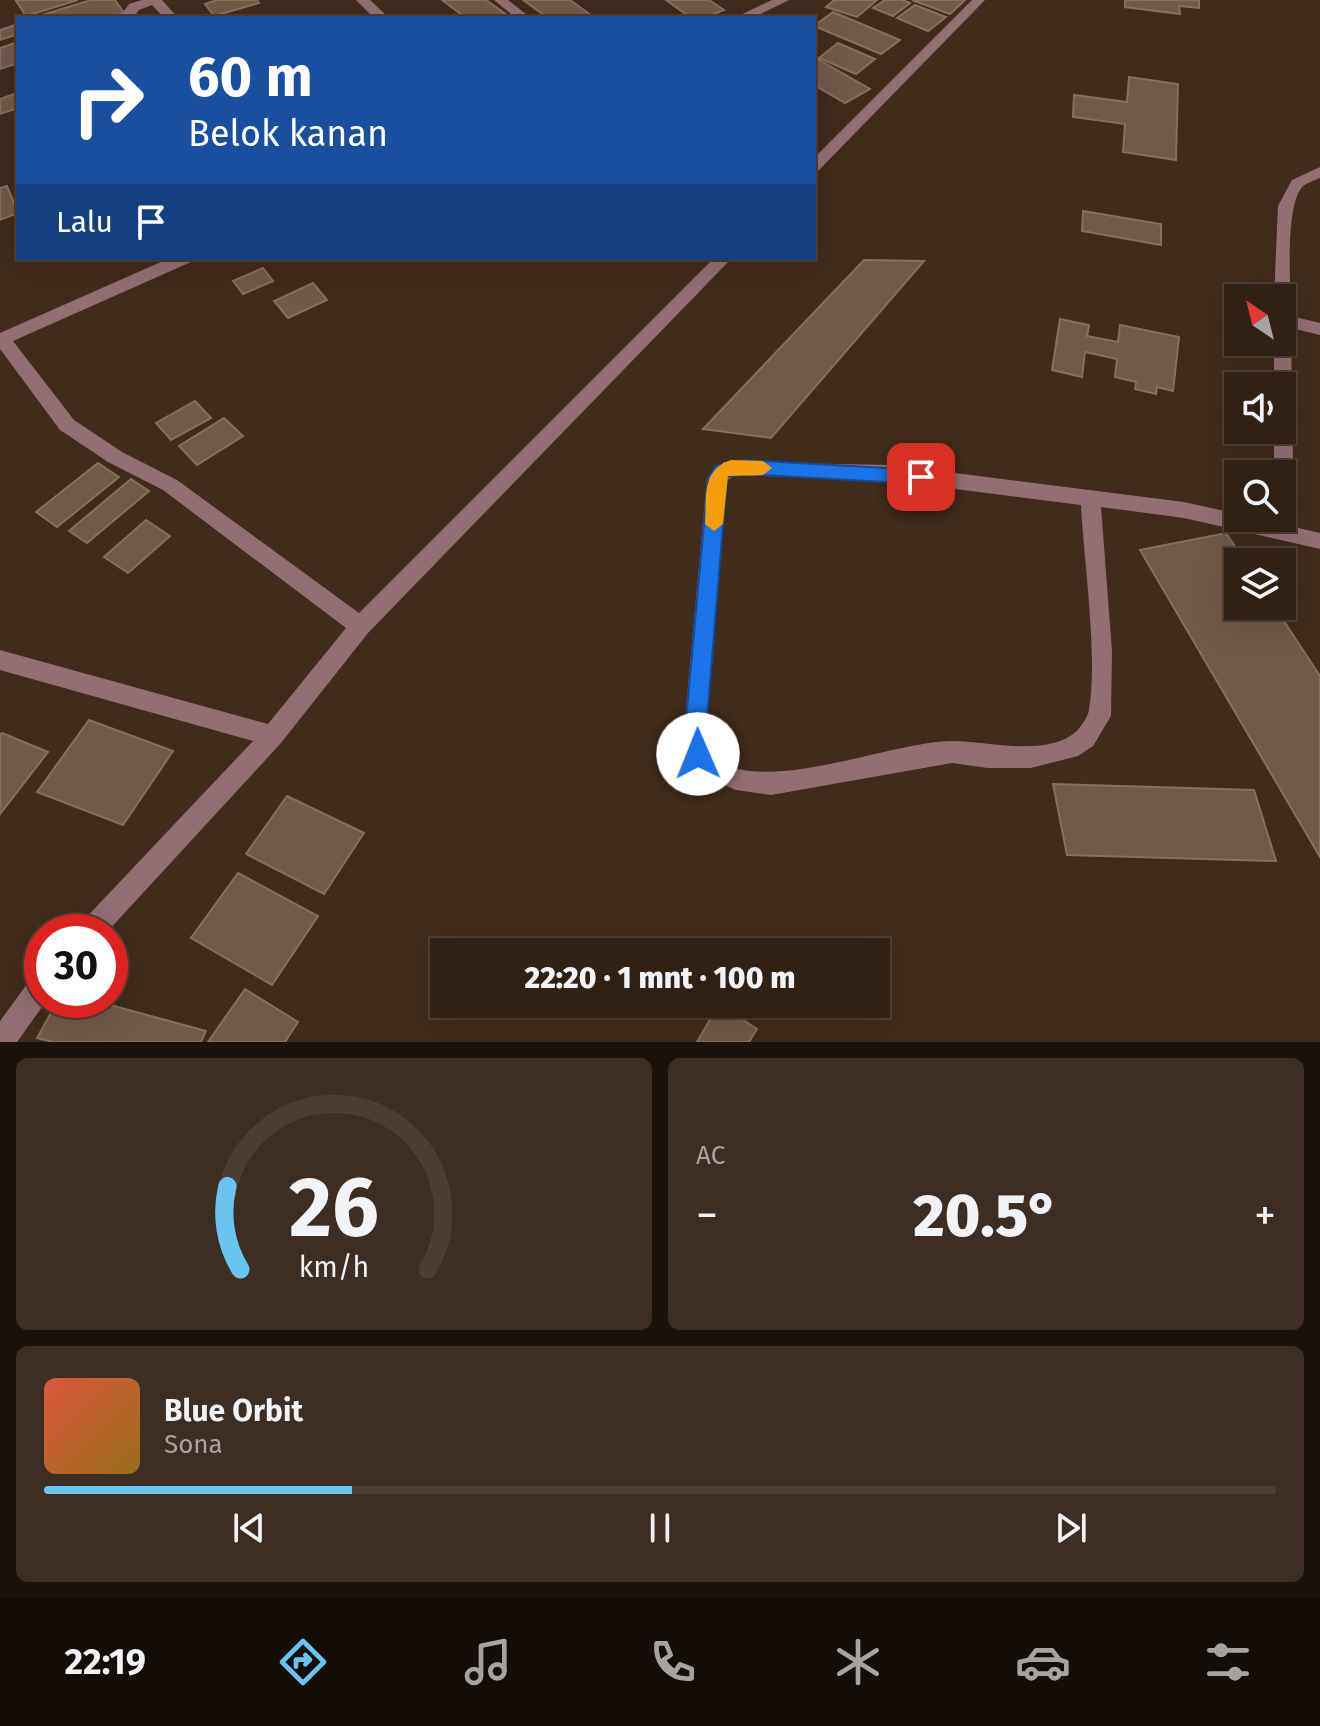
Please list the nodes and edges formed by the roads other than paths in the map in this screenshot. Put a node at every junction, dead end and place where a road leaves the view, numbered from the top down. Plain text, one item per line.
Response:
1 (154, 0) edge
2 (362, 0) edge
3 (500, 0) edge
4 (783, 0) edge
5 (979, 0) edge
6 (127, 16) edge
7 (169, 16) edge
8 (380, 16) edge
9 (521, 16) edge
10 (746, 16) edge
11 (816, 165) edge
12 (1320, 172) edge
13 (181, 260) edge
14 (722, 260) edge
15 (1284, 284) edge
16 (1296, 323) edge
17 (1320, 329) edge
18 (1, 340) edge
19 (1283, 356) edge
20 (1090, 498) junction
21 (1284, 533) junction
22 (1320, 541) edge
23 (360, 626) junction
24 (0, 660) edge
25 (273, 736) junction
26 (107, 914) edge
27 (24, 1010) edge
28 (1, 1042) edge

1 - 6 street
1 - 7 street
2 - 8 street
3 - 9 street
4 - 10 street
5 - 11 street
12 - 15 street
13 - 18 street
14 - 23 street
16 - 17 street
18 - 23 street
19 - 21 street
20 - 20 street
20 - 21 street
21 - 22 street
23 - 25 street
24 - 25 street
25 - 26 street
27 - 28 street

